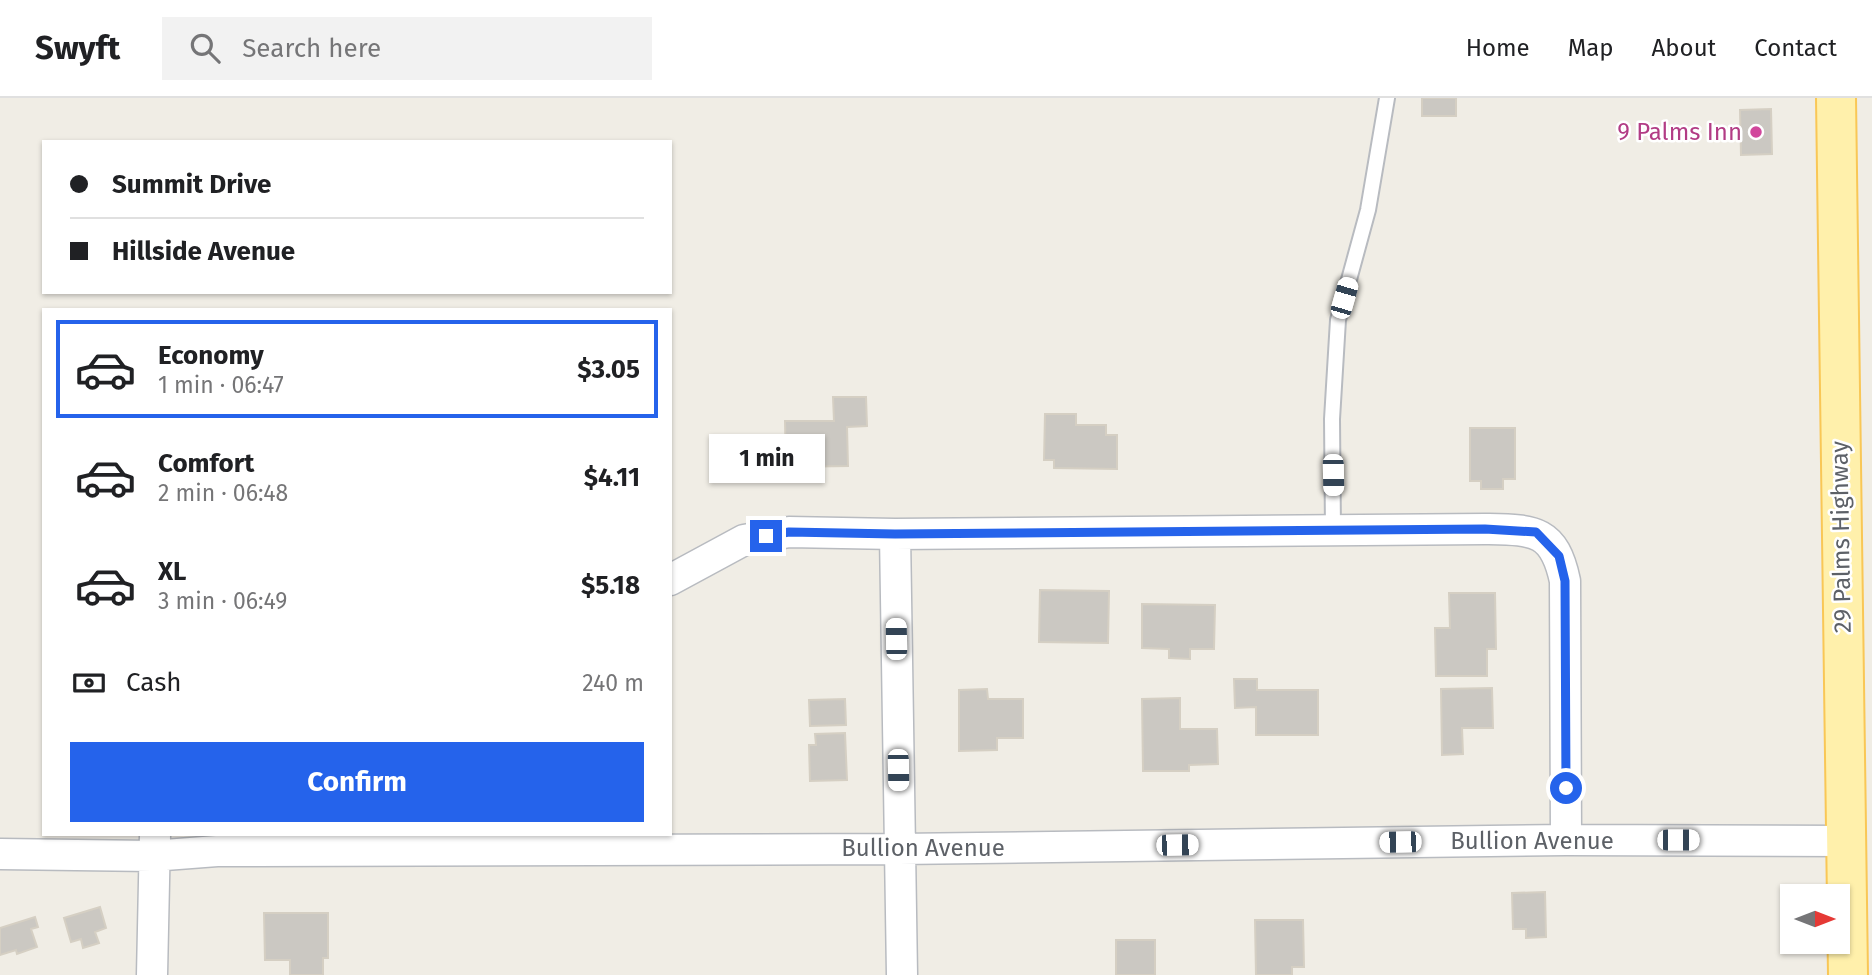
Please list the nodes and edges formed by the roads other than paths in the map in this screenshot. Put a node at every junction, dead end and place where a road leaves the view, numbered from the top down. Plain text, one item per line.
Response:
1 (1387, 98) edge
2 (1836, 98) edge
3 (1333, 530) junction
4 (895, 534) junction
5 (672, 579) edge
6 (1566, 840) junction
7 (1845, 841) junction
8 (154, 845) edge
9 (899, 849) junction
10 (0, 854) edge
11 (152, 975) edge
12 (902, 975) edge
13 (1848, 975) edge

1 - 3 lane
2 - 7 main road, 29 Palms Highway
3 - 4 street
3 - 6 street
4 - 5 street
4 - 9 street
6 - 7 street, Bullion Avenue
6 - 9 street, Bullion Avenue
7 - 13 main road, 29 Palms Highway
8 - 9 street, Bullion Avenue
8 - 10 street, Bullion Avenue
8 - 11 street
9 - 12 street

